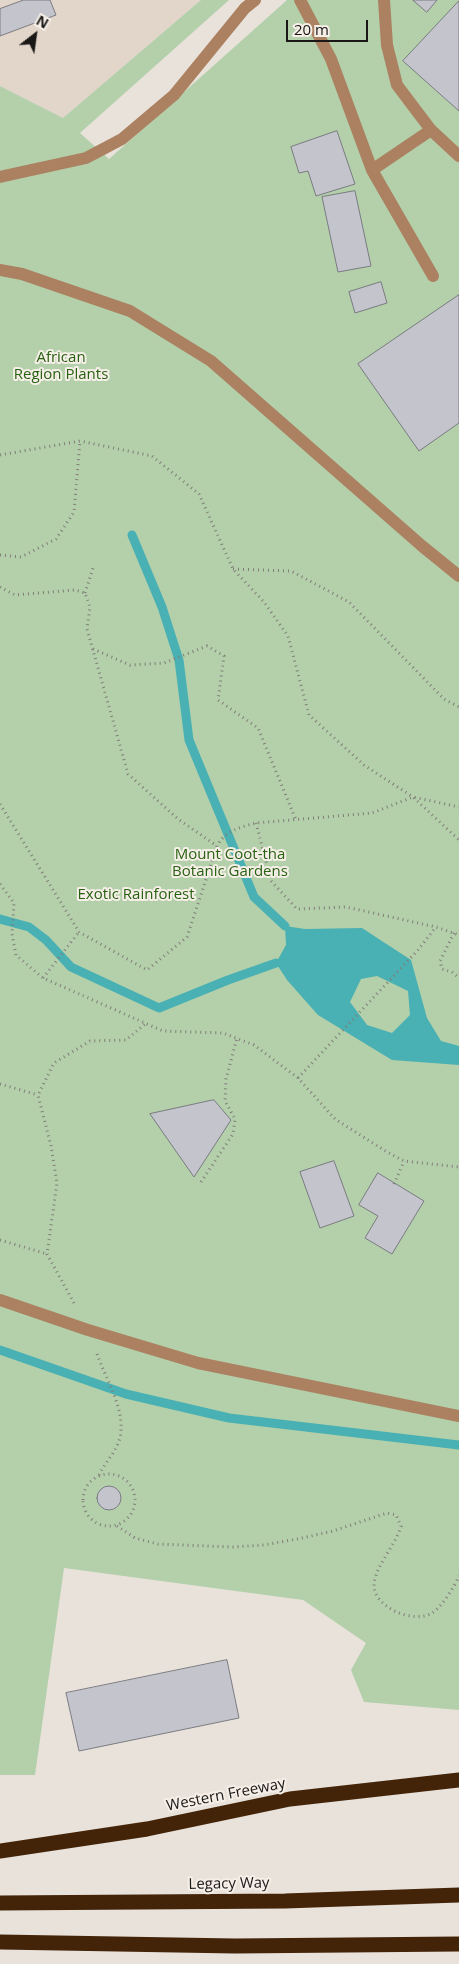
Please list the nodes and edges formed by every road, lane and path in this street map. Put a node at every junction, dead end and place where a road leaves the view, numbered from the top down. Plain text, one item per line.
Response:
1 (255, 0) edge
2 (300, 0) edge
3 (384, 0) edge
4 (431, 130) junction
5 (459, 156) edge
6 (372, 170) junction
7 (0, 177) edge
8 (0, 270) edge
9 (433, 276) dead end
10 (80, 441) junction
11 (0, 455) edge
12 (1, 556) edge
13 (94, 565) dead end
14 (233, 569) junction
15 (459, 576) edge
16 (0, 587) edge
17 (85, 593) junction
18 (92, 648) junction
19 (459, 707) edge
20 (413, 797) junction
21 (0, 804) edge
22 (459, 807) edge
23 (296, 820) junction
24 (256, 823) junction
25 (459, 840) edge
26 (217, 846) junction
27 (0, 884) edge
28 (436, 927) junction
29 (79, 932) junction
30 (454, 933) junction
31 (459, 935) edge
32 (43, 978) junction
33 (459, 978) edge
34 (145, 1024) junction
35 (237, 1038) junction
36 (298, 1078) junction
37 (0, 1084) edge
38 (38, 1095) junction
39 (404, 1162) junction
40 (459, 1167) edge
41 (201, 1182) dead end
42 (394, 1184) dead end
43 (0, 1240) edge
44 (47, 1254) junction
45 (0, 1300) edge
46 (88, 1330) junction
47 (108, 1382) dead end
48 (459, 1416) edge
49 (99, 1475) junction
50 (117, 1526) junction
51 (459, 1576) edge
52 (459, 1780) edge
53 (0, 1851) edge
54 (459, 1895) edge
55 (0, 1903) edge
56 (0, 1942) edge
57 (459, 1944) edge

1 - 7 street
2 - 6 street
3 - 4 street
4 - 5 street
4 - 6 street
6 - 9 street
8 - 15 street
10 - 11 path
10 - 12 path
10 - 14 path
13 - 17 path
14 - 19 path
14 - 20 path
16 - 17 path
17 - 18 path
18 - 23 path
18 - 26 path
20 - 22 path
20 - 23 path
20 - 25 path
21 - 29 path
23 - 24 path
24 - 26 path
24 - 28 path
26 - 29 path
27 - 32 path
28 - 30 path
28 - 36 path
29 - 32 path
30 - 31 path
30 - 33 path
32 - 34 path
34 - 35 path
34 - 38 path
35 - 36 path
35 - 41 path
36 - 39 path
37 - 38 path
38 - 44 path
39 - 40 path
39 - 42 path
43 - 44 path
44 - 46 path
45 - 46 street
46 - 48 street
47 - 49 path
49 - 50 path
49 - 50 path
50 - 51 path
52 - 53 highway, Western Freeway
54 - 55 highway, Legacy Way
56 - 57 highway

